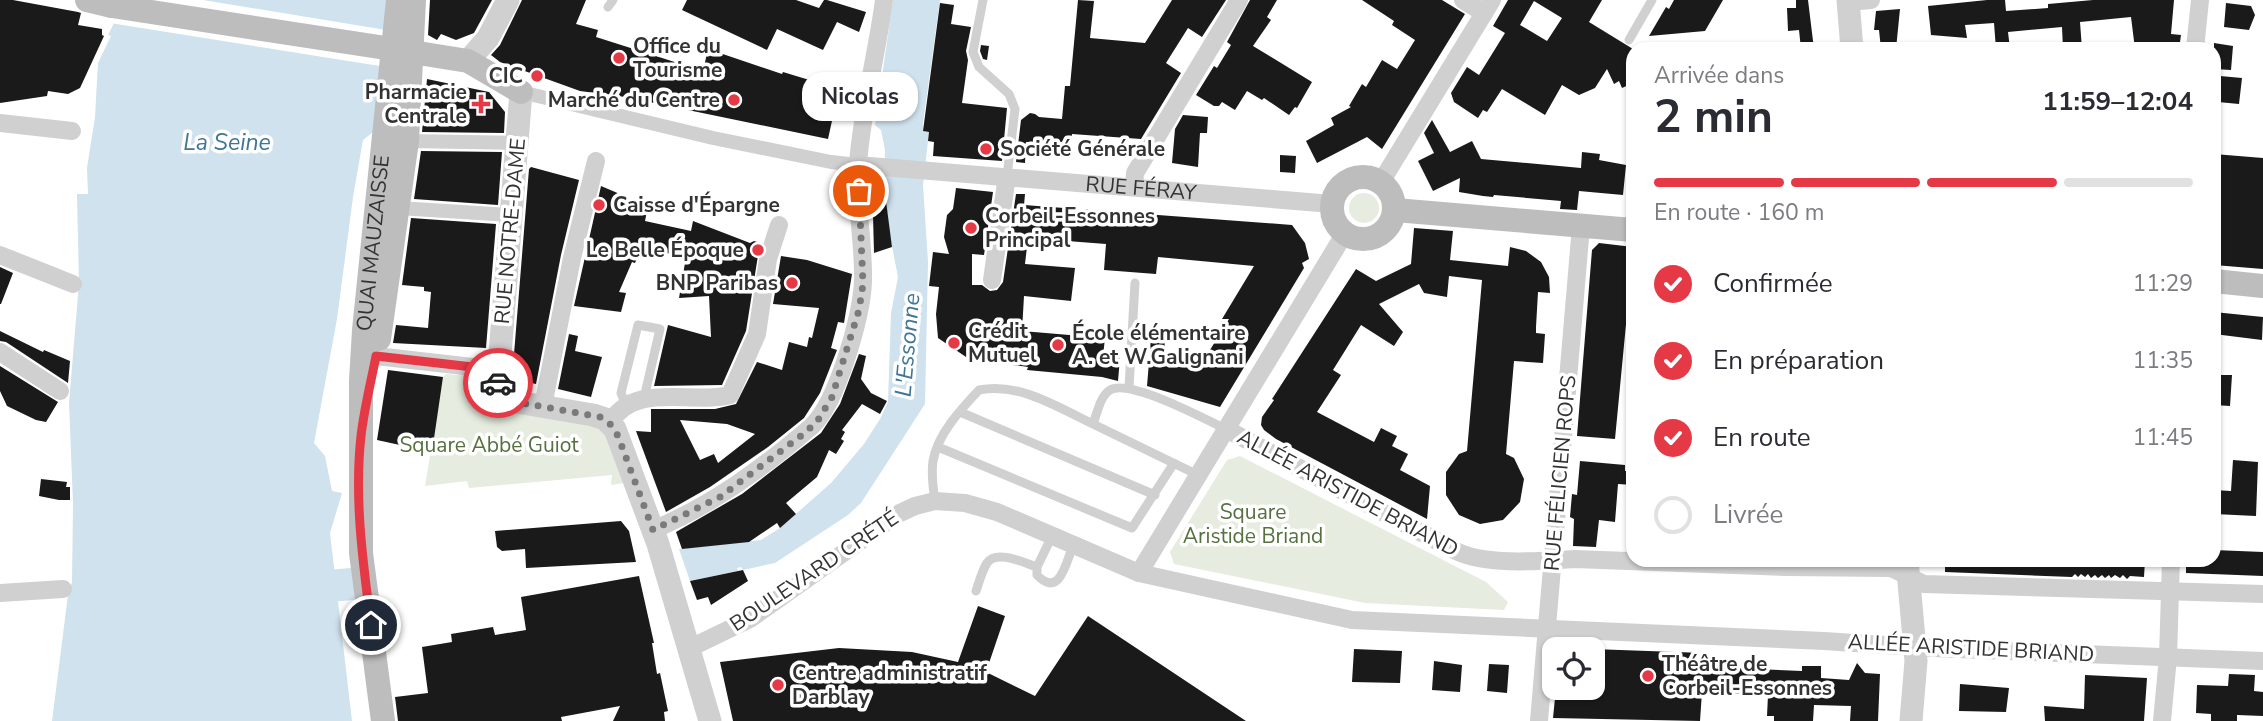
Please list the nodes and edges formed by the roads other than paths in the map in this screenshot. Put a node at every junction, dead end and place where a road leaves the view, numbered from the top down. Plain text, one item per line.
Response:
1 (88, 0) edge
2 (398, 0) edge
3 (414, 0) edge
4 (508, 0) edge
5 (983, 0) edge
6 (1239, 0) edge
7 (1463, 0) edge
8 (1652, 0) edge
9 (1871, 0) edge
10 (2200, 0) edge
11 (883, 1) edge
12 (1848, 1) edge
13 (1488, 7) edge
14 (1629, 40) dead end
15 (1851, 42) edge
16 (2196, 42) edge
17 (402, 51) junction
18 (468, 61) junction
19 (521, 92) junction
20 (0, 123) edge
21 (72, 131) dead end
22 (407, 141) junction
23 (517, 143) junction
24 (596, 161) dead end
25 (858, 165) junction
26 (1007, 176) junction
27 (1381, 182) junction
28 (1134, 187) junction
29 (1332, 204) junction
30 (398, 208) junction
31 (1395, 210) junction
32 (511, 215) junction
33 (779, 225) dead end
34 (1581, 226) junction
35 (1626, 230) edge
36 (1345, 233) junction
37 (0, 255) edge
38 (992, 280) dead end
39 (2221, 282) edge
40 (1135, 283) dead end
41 (73, 284) dead end
42 (2263, 286) edge
43 (0, 352) edge
44 (376, 356) junction
45 (499, 370) junction
46 (1129, 387) junction
47 (60, 391) dead end
48 (644, 398) junction
49 (626, 405) junction
50 (543, 406) junction
51 (960, 412) junction
52 (610, 424) junction
53 (1093, 424) junction
54 (1226, 429) junction
55 (361, 436) junction
56 (938, 447) junction
57 (1174, 463) junction
58 (1198, 475) junction
59 (1155, 495) junction
60 (935, 501) junction
61 (653, 530) junction
62 (1052, 536) junction
63 (1073, 546) junction
64 (1553, 560) junction
65 (1626, 562) edge
66 (1037, 567) junction
67 (1849, 567) edge
68 (2171, 567) edge
69 (1908, 568) edge
70 (1139, 573) junction
71 (63, 589) dead end
72 (976, 591) dead end
73 (2170, 591) junction
74 (0, 593) edge
75 (2263, 594) edge
76 (1548, 628) junction
77 (1915, 647) junction
78 (688, 649) junction
79 (2168, 657) junction
80 (2263, 661) edge
81 (708, 720) edge
82 (383, 721) edge
83 (1539, 721) edge
84 (1911, 721) edge
85 (2162, 721) edge

1 - 17 main road, bridge
2 - 17 main road
3 - 17 main road
4 - 18 street
5 - 26 lane
6 - 28 street
7 - 13 street
8 - 14 lane
9 - 12 street
10 - 16 street
11 - 25 street
12 - 15 street
13 - 27 street
17 - 18 main road
17 - 22 main road, QUAI MAUZAISSE
17 - 55 main road, QUAI MAUZAISSE
18 - 19 main road
19 - 23 street, RUE NOTRE-DAME
19 - 25 street
20 - 21 street
22 - 23 street
22 - 30 main road, QUAI MAUZAISSE
23 - 32 street, RUE NOTRE-DAME
24 - 50 street
25 - 26 street, RUE FÉRAY
25 - 61 street
26 - 28 street, RUE FÉRAY
26 - 38 street
27 - 29 main road
27 - 31 main road
28 - 29 street, RUE FÉRAY
29 - 36 main road
30 - 32 street
30 - 44 main road, QUAI MAUZAISSE
31 - 34 main road
31 - 36 main road
32 - 45 street, RUE NOTRE-DAME
33 - 48 street
34 - 35 main road
34 - 64 street, RUE FÉLICIEN ROPS
36 - 54 street
37 - 41 street
39 - 42 main road
40 - 46 lane
43 - 47 street
44 - 45 street
44 - 55 main road, QUAI MAUZAISSE
45 - 50 street
46 - 53 lane
46 - 54 lane
48 - 49 street
48 - 49 lane
49 - 52 street
50 - 52 street
51 - 53 lane
51 - 56 lane
51 - 59 lane
52 - 61 street
53 - 57 lane
54 - 58 street
54 - 64 street, ALLÉE ARISTIDE BRIAND
55 - 82 main road, QUAI MAUZAISSE
56 - 59 lane
56 - 60 lane
57 - 58 lane
57 - 59 lane
58 - 70 street
60 - 62 street, BOULEVARD CRÉTÉ
60 - 78 street, BOULEVARD CRÉTÉ
61 - 78 street
62 - 63 street, BOULEVARD CRÉTÉ
62 - 66 lane
63 - 66 lane
63 - 70 street, BOULEVARD CRÉTÉ
64 - 65 street, ALLÉE ARISTIDE BRIAND
64 - 76 street, RUE FÉLICIEN ROPS
66 - 72 lane
67 - 69 street, ALLÉE ARISTIDE BRIAND
68 - 73 street
69 - 73 street, ALLÉE ARISTIDE BRIAND
69 - 77 street
70 - 76 street, ALLÉE ARISTIDE BRIAND
71 - 74 street
73 - 75 street, ALLÉE ARISTIDE BRIAND
73 - 79 street
76 - 77 street, ALLÉE ARISTIDE BRIAND
76 - 83 street, RUE FÉLICIEN ROPS
77 - 79 street, ALLÉE ARISTIDE BRIAND
77 - 84 street
78 - 81 street
79 - 80 street, ALLÉE ARISTIDE BRIAND
79 - 85 street

